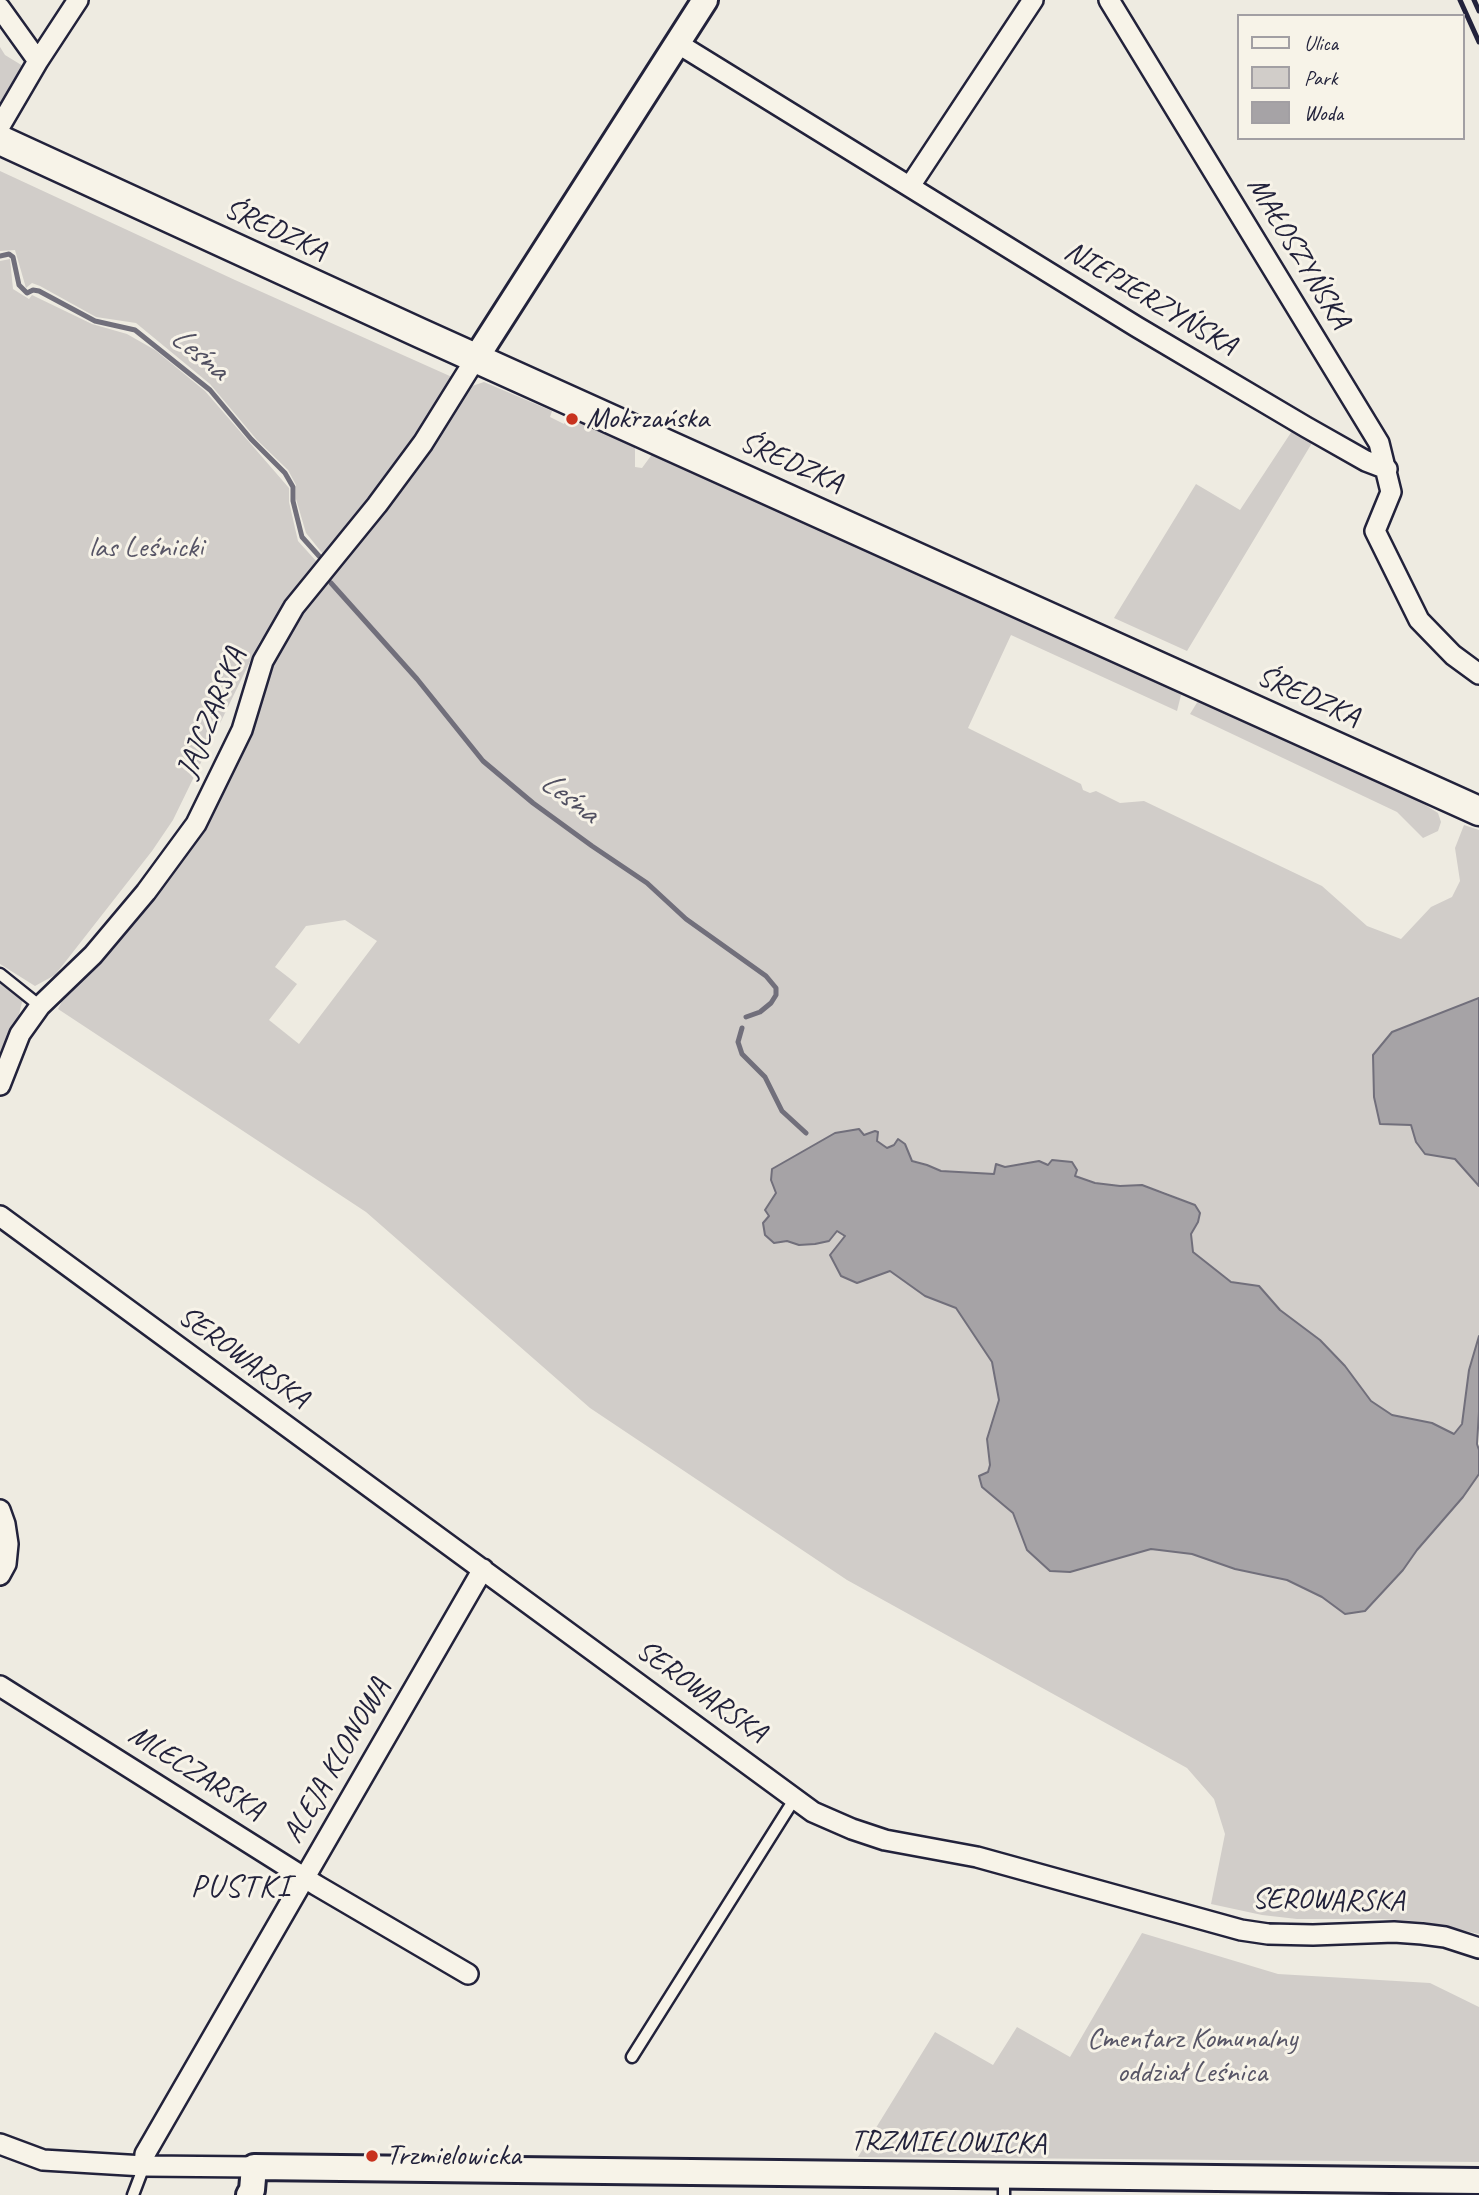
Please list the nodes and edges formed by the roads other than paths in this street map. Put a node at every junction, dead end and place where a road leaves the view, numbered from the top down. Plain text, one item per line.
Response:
1 (78, 0) edge
2 (705, 0) edge
3 (1033, 0) edge
4 (1109, 0) edge
5 (0, 8) edge
6 (677, 43) junction
7 (38, 61) junction
8 (0, 126) edge
9 (0, 139) edge
10 (909, 186) junction
11 (476, 358) junction
12 (1387, 468) junction
13 (1479, 674) edge
14 (1479, 811) edge
15 (0, 974) edge
16 (40, 1006) junction
17 (0, 1085) edge
18 (0, 1216) edge
19 (0, 1510) edge
20 (483, 1569) junction
21 (0, 1575) edge
22 (0, 1686) edge
23 (795, 1798) junction
24 (305, 1878) junction
25 (1479, 1948) edge
26 (468, 1974) dead end
27 (632, 2057) dead end
28 (0, 2144) edge
29 (144, 2166) junction
30 (254, 2167) junction
31 (1479, 2181) edge
32 (1004, 2185) edge
33 (133, 2195) edge
34 (249, 2195) edge

1 - 7 street
2 - 6 street
3 - 10 street
4 - 12 street, MAŁOSZYŃSKA
5 - 7 street
6 - 10 street, NIEPIERZYŃSKA
6 - 11 street
7 - 8 street
9 - 11 main road, ŚREDZKA
10 - 12 street, NIEPIERZYŃSKA
11 - 14 main road, ŚREDZKA
11 - 16 street, JAJCZARSKA
12 - 13 street
15 - 16 lane
16 - 17 street, JAJCZARSKA
18 - 20 street, SEROWARSKA
19 - 21 street
20 - 23 street, SEROWARSKA
20 - 24 street, ALEJA KLONOWA
22 - 24 street, MLECZARSKA
23 - 25 street, SEROWARSKA
23 - 27 lane
24 - 26 street, MLECZARSKA
24 - 29 street, ALEJA KLONOWA
28 - 29 street, TRZMIELOWICKA
29 - 30 street, TRZMIELOWICKA
29 - 33 lane
30 - 32 street, TRZMIELOWICKA
30 - 34 street
31 - 32 street, TRZMIELOWICKA

